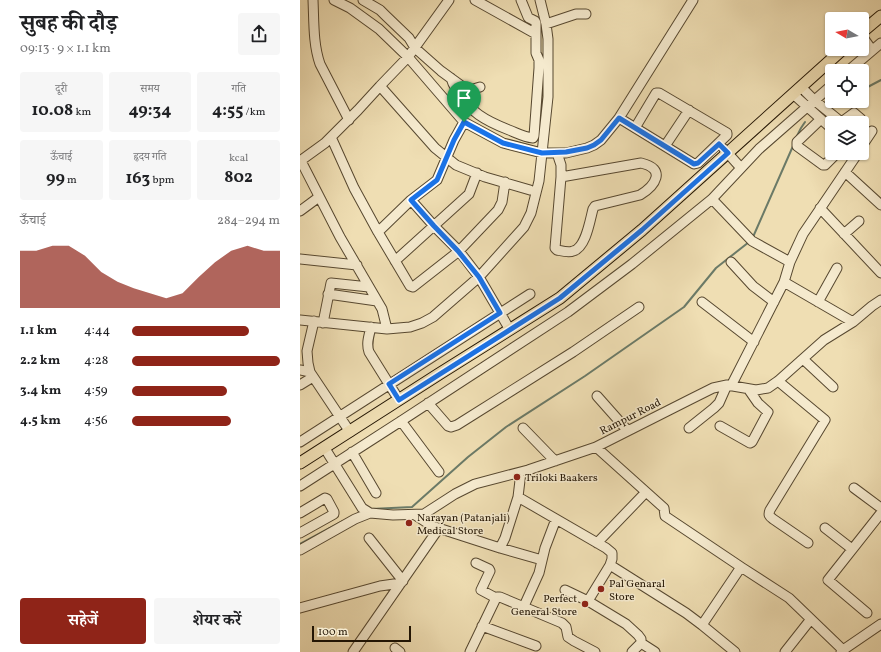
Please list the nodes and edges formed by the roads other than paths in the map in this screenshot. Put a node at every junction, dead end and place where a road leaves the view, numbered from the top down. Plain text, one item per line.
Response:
1 (313, 0) edge
2 (334, 0) edge
3 (363, 0) edge
4 (448, 0) edge
5 (475, 0) edge
6 (521, 0) edge
7 (540, 0) edge
8 (693, 0) edge
9 (586, 14) dead end
10 (881, 16) edge
11 (546, 24) junction
12 (869, 26) edge
13 (536, 34) junction
14 (881, 43) edge
15 (869, 46) edge
16 (415, 48) junction
17 (872, 50) junction
18 (835, 56) edge
19 (408, 57) junction
20 (856, 64) edge
21 (451, 78) junction
22 (380, 86) junction
23 (480, 87) dead end
24 (797, 91) junction
25 (825, 91) edge
26 (814, 100) junction
27 (807, 107) junction
28 (688, 110) junction
29 (835, 116) edge
30 (619, 118) junction
31 (821, 119) junction
32 (349, 120) junction
33 (464, 122) junction
34 (825, 123) edge
35 (635, 128) junction
36 (872, 131) dead end
37 (869, 136) edge
38 (331, 137) junction
39 (719, 144) junction
40 (665, 146) junction
41 (557, 152) junction
42 (542, 153) junction
43 (728, 153) junction
44 (446, 157) junction
45 (830, 160) edge
46 (853, 160) edge
47 (300, 161) edge
48 (741, 168) junction
49 (845, 172) junction
50 (477, 173) junction
51 (561, 177) junction
52 (505, 182) junction
53 (530, 190) dead end
54 (320, 197) junction
55 (712, 199) junction
56 (411, 200) junction
57 (881, 205) edge
58 (820, 208) junction
59 (300, 211) edge
60 (859, 221) dead end
61 (434, 226) junction
62 (378, 232) junction
63 (844, 234) junction
64 (458, 251) junction
65 (300, 259) edge
66 (395, 261) junction
67 (731, 262) dead end
68 (790, 262) junction
69 (357, 265) junction
70 (837, 268) dead end
71 (881, 273) edge
72 (479, 277) junction
73 (784, 282) junction
74 (369, 287) junction
75 (328, 294) junction
76 (530, 294) dead end
77 (881, 300) edge
78 (377, 301) junction
79 (702, 302) dead end
80 (774, 302) junction
81 (818, 302) junction
82 (639, 307) dead end
83 (500, 313) junction
84 (300, 320) edge
85 (314, 321) junction
86 (853, 322) junction
87 (324, 323) junction
88 (371, 327) junction
89 (387, 329) junction
90 (510, 330) junction
91 (754, 342) junction
92 (803, 359) junction
93 (300, 370) edge
94 (312, 374) junction
95 (778, 381) junction
96 (389, 384) junction
97 (300, 385) edge
98 (729, 386) junction
99 (833, 387) dead end
100 (749, 390) junction
101 (597, 396) dead end
102 (399, 400) junction
103 (428, 403) junction
104 (340, 416) junction
105 (401, 421) junction
106 (720, 426) dead end
107 (523, 428) dead end
108 (689, 428) dead end
109 (628, 431) junction
110 (350, 432) junction
111 (300, 442) edge
112 (596, 447) junction
113 (324, 448) junction
114 (352, 452) junction
115 (555, 461) junction
116 (300, 463) edge
117 (334, 464) junction
118 (439, 472) dead end
119 (521, 472) junction
120 (300, 486) edge
121 (854, 488) dead end
122 (646, 492) junction
123 (376, 493) dead end
124 (518, 497) junction
125 (881, 508) edge
126 (367, 511) junction
127 (300, 513) edge
128 (881, 513) edge
129 (415, 515) junction
130 (556, 519) junction
131 (439, 528) junction
132 (825, 528) dead end
133 (300, 533) edge
134 (369, 538) dead end
135 (597, 543) junction
136 (808, 543) dead end
137 (500, 548) junction
138 (852, 549) junction
139 (300, 550) edge
140 (542, 560) junction
141 (476, 563) dead end
142 (610, 565) junction
143 (741, 567) junction
144 (402, 582) junction
145 (566, 590) dead end
146 (496, 598) junction
147 (588, 601) junction
148 (524, 606) junction
149 (300, 608) edge
150 (867, 613) dead end
151 (811, 619) junction
152 (881, 624) edge
153 (482, 626) junction
154 (702, 626) junction
155 (641, 643) junction
156 (536, 646) dead end
157 (589, 651) edge
158 (842, 651) edge
159 (353, 652) edge
160 (470, 652) edge
161 (632, 652) edge
162 (655, 652) edge
163 (734, 652) edge
164 (785, 652) edge

1 - 32 street
2 - 19 street
3 - 16 street
4 - 16 street
5 - 13 street
6 - 13 street
7 - 11 street
8 - 30 street
9 - 11 street
10 - 12 main road
11 - 42 street
13 - 21 street
14 - 17 street
15 - 17 street
16 - 19 street
16 - 21 street
17 - 20 street
18 - 24 main road
19 - 22 street
19 - 33 street
21 - 23 street
22 - 32 street
22 - 44 street
24 - 26 street
24 - 27 street
24 - 43 main road
25 - 26 street
26 - 27 street
26 - 29 street
27 - 31 street
27 - 48 street
28 - 35 street
28 - 39 street
28 - 40 street
30 - 35 street
30 - 41 street
31 - 34 street
31 - 45 street
32 - 38 street
33 - 42 street
33 - 44 street
35 - 40 street
36 - 37 street
38 - 47 street
38 - 62 street
39 - 40 street
39 - 43 street
41 - 42 street
41 - 51 street
42 - 72 street
43 - 48 street
43 - 90 main road
44 - 50 street
44 - 56 street
46 - 49 street
47 - 54 street
48 - 55 street
49 - 57 street
49 - 58 street
50 - 52 street
50 - 61 street
51 - 51 street
52 - 53 street
52 - 64 street
54 - 59 street
54 - 69 street
55 - 68 street
55 - 103 street
56 - 61 street
56 - 62 street
58 - 63 street
58 - 68 street
60 - 63 street
61 - 64 street
61 - 66 street
62 - 66 street
63 - 71 street
64 - 66 street
64 - 72 street
65 - 69 street
67 - 80 street
68 - 73 street
69 - 74 street
70 - 81 street
72 - 83 street
72 - 89 street
73 - 80 street
73 - 81 street
74 - 75 street
74 - 78 street
75 - 78 street
75 - 87 street
76 - 83 street
77 - 86 street, Rampur Road
78 - 89 street
79 - 91 street
80 - 91 street
81 - 86 street
82 - 103 street
83 - 90 street
83 - 96 street
84 - 85 street
85 - 87 street
85 - 94 street
86 - 92 street, Rampur Road
87 - 88 street
88 - 89 street
88 - 96 street
90 - 102 main road
91 - 98 street
92 - 95 street, Rampur Road
92 - 99 street
93 - 94 street
94 - 97 street
94 - 104 street
95 - 100 street, Rampur Road
95 - 136 street
96 - 102 street
96 - 104 street
98 - 100 street, Rampur Road
98 - 108 street
98 - 109 street, Rampur Road
100 - 106 street
101 - 109 street
102 - 110 main road
103 - 105 street
104 - 110 street
104 - 111 street
105 - 114 street
105 - 118 street
107 - 115 street
109 - 112 street, Rampur Road
110 - 113 main road
112 - 115 street, Rampur Road
112 - 122 street
113 - 116 main road
113 - 117 street
114 - 117 street
114 - 123 street
115 - 119 street, Rampur Road
117 - 120 street
117 - 126 street
119 - 124 street
119 - 129 street, Rampur Road
121 - 125 street
122 - 135 street
122 - 143 street
124 - 130 street
124 - 137 street
126 - 129 street, Rampur Road
126 - 139 street
127 - 133 street
128 - 138 street
129 - 131 street
130 - 135 street
130 - 140 street
131 - 137 street
131 - 144 street
132 - 138 street
134 - 144 street
135 - 142 street
137 - 140 street
138 - 150 street
140 - 148 street
141 - 146 street
142 - 147 street
142 - 154 street
143 - 151 street
143 - 154 street
144 - 149 street
144 - 159 street
145 - 147 street
146 - 148 street
146 - 153 street
147 - 155 street
148 - 157 street
151 - 158 street
151 - 164 street
152 - 158 street
153 - 156 street
153 - 160 street
154 - 163 street
155 - 161 street
155 - 162 street

